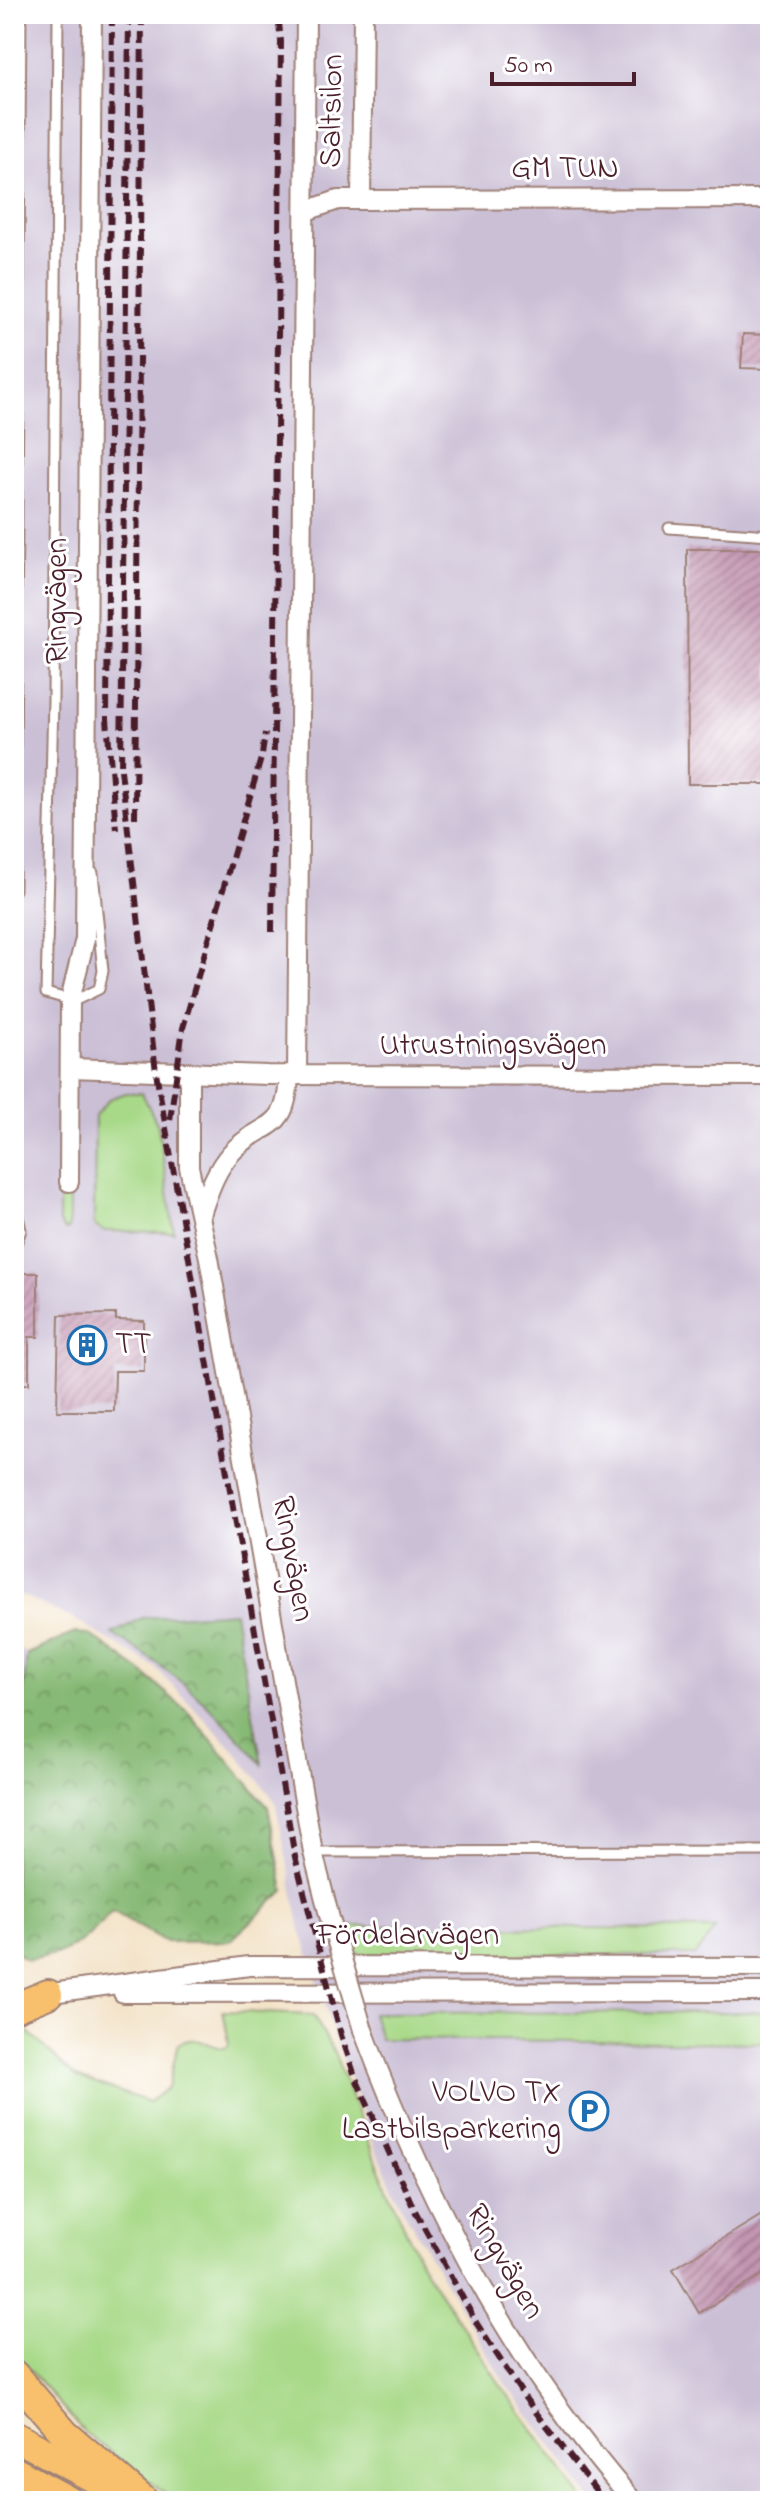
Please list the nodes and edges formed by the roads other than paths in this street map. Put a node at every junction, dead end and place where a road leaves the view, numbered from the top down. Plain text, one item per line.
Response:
1 (21, 14) edge
2 (58, 14) edge
3 (92, 14) edge
4 (306, 14) edge
5 (363, 14) edge
6 (770, 199) edge
7 (361, 200) junction
8 (306, 211) junction
9 (669, 528) dead end
10 (770, 535) edge
11 (14, 890) edge
12 (70, 1000) junction
13 (71, 1068) junction
14 (189, 1072) junction
15 (293, 1074) junction
16 (770, 1076) edge
17 (69, 1182) dead end
18 (14, 1199) edge
19 (201, 1214) junction
20 (14, 1249) edge
21 (770, 1851) edge
22 (313, 1852) junction
23 (770, 1967) edge
24 (737, 1991) junction
25 (770, 1992) edge
26 (48, 1994) junction
27 (14, 1998) edge
28 (770, 2002) edge
29 (14, 2008) edge
30 (14, 2375) edge
31 (22, 2438) edge
32 (14, 2471) edge
33 (14, 2482) edge
34 (62, 2501) edge
35 (69, 2501) edge
36 (133, 2501) edge
37 (144, 2501) edge
38 (633, 2501) edge

1 - 11 lane
2 - 12 lane
3 - 12 street, Ringvägen
4 - 8 street, Ringvägen
5 - 7 street, Saltsilon
6 - 7 street, GM TUN
7 - 8 street, Saltsilon
8 - 15 street, Ringvägen
9 - 10 lane
12 - 13 street, Ringvägen
13 - 14 street
13 - 17 street, Ringvägen
14 - 15 street, Utrustningsvägen
14 - 19 street, Ringvägen
15 - 16 street, Utrustningsvägen
15 - 19 street, Ringvägen
18 - 20 lane
19 - 22 street, Ringvägen
21 - 22 lane
22 - 38 street, Ringvägen, bridge
23 - 26 street, Fördelarvägen
24 - 25 street, Fördelarvägen
24 - 26 street, Fördelarvägen
24 - 28 street, Fördelarvägen
26 - 27 street, Fördelarvägen
26 - 29 main road
30 - 37 main road
31 - 36 main road
32 - 35 main road
33 - 34 main road

